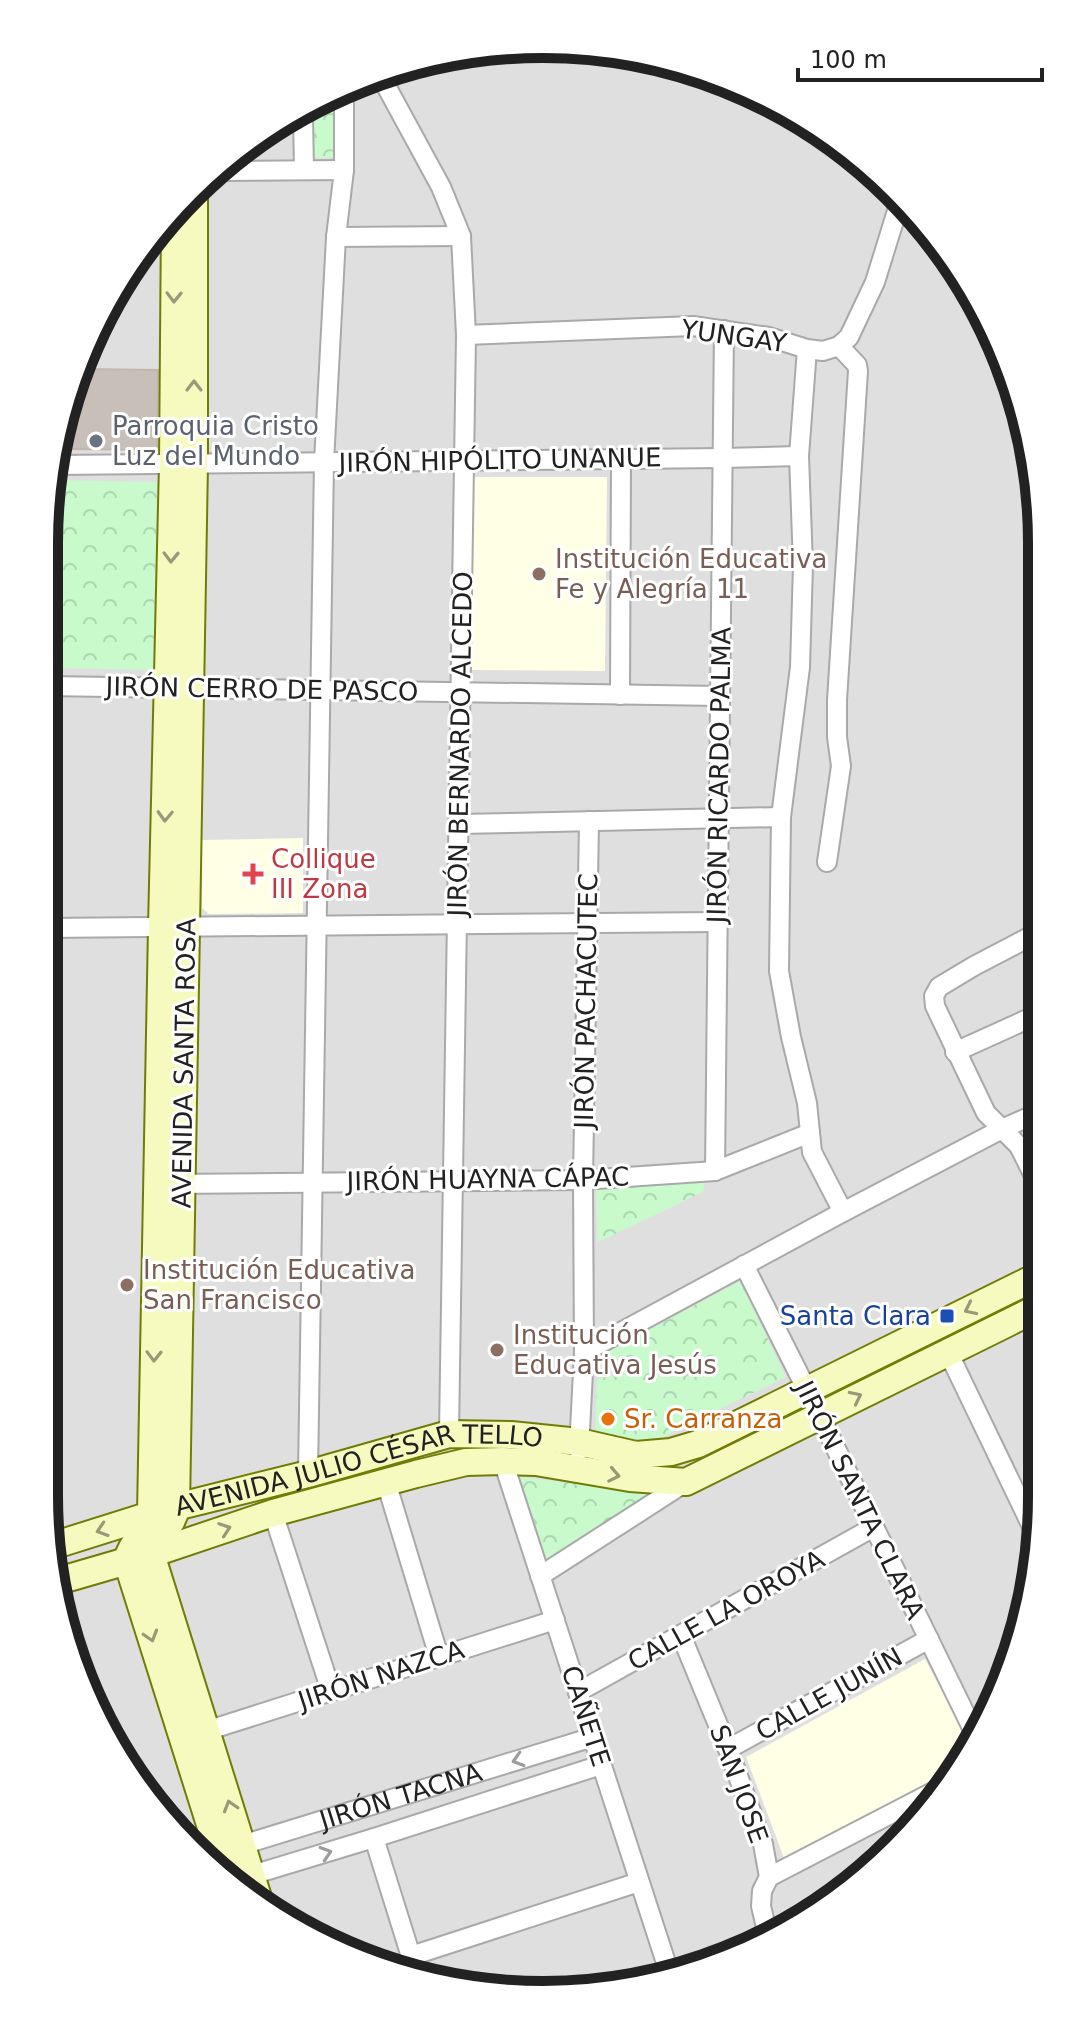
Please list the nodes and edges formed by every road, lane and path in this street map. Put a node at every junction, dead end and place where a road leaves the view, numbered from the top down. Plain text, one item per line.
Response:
1 (385, 85) edge
2 (344, 101) edge
3 (303, 122) edge
4 (304, 170) junction
5 (344, 170) junction
6 (232, 171) edge
7 (193, 207) edge
8 (897, 211) edge
9 (175, 226) edge
10 (461, 236) junction
11 (336, 237) junction
12 (724, 330) junction
13 (466, 335) junction
14 (839, 346) junction
15 (807, 349) junction
16 (799, 456) junction
17 (723, 458) junction
18 (621, 459) junction
19 (464, 460) junction
20 (324, 462) junction
21 (183, 463) junction
22 (64, 465) edge
23 (58, 686) edge
24 (179, 688) junction
25 (320, 690) junction
26 (460, 692) junction
27 (620, 695) junction
28 (720, 696) junction
29 (781, 817) junction
30 (718, 818) junction
31 (589, 821) junction
32 (459, 824) junction
33 (827, 862) dead end
34 (718, 922) junction
35 (587, 923) junction
36 (457, 924) junction
37 (317, 926) junction
38 (174, 927) junction
39 (58, 928) edge
40 (1028, 938) edge
41 (1028, 1019) edge
42 (955, 1052) junction
43 (1028, 1117) edge
44 (1002, 1129) junction
45 (810, 1133) junction
46 (1028, 1164) edge
47 (715, 1171) junction
48 (583, 1180) junction
49 (453, 1182) junction
50 (313, 1183) junction
51 (169, 1184) junction
52 (843, 1212) junction
53 (744, 1265) junction
54 (1028, 1281) edge
55 (1028, 1313) edge
56 (584, 1352) junction
57 (948, 1352) junction
58 (806, 1391) junction
59 (820, 1416) junction
60 (449, 1434) junction
61 (579, 1455) junction
62 (503, 1461) junction
63 (308, 1474) junction
64 (386, 1482) junction
65 (686, 1482) junction
66 (163, 1511) junction
67 (273, 1513) junction
68 (1027, 1517) edge
69 (874, 1527) junction
70 (60, 1543) edge
71 (139, 1558) junction
72 (540, 1576) junction
73 (65, 1579) edge
74 (555, 1620) junction
75 (681, 1635) junction
76 (929, 1639) junction
77 (439, 1657) junction
78 (331, 1691) junction
79 (578, 1692) junction
80 (970, 1725) edge
81 (206, 1731) junction
82 (593, 1737) junction
83 (728, 1749) junction
84 (601, 1765) junction
85 (923, 1797) edge
86 (374, 1838) junction
87 (223, 1857) edge
88 (239, 1874) edge
89 (769, 1877) junction
90 (243, 1878) edge
91 (639, 1882) junction
92 (766, 1927) edge
93 (411, 1956) junction
94 (413, 1963) edge
95 (667, 1965) edge

1 - 10 street, JIRÓN BERNARDO ALCEDO
2 - 5 street
3 - 4 street
4 - 5 street
4 - 6 street
5 - 11 street
21 -> 7 street, AVENIDA SANTA ROSA
8 - 14 street
9 -> 21 street, AVENIDA SANTA ROSA
10 - 11 street
10 - 13 street, JIRÓN BERNARDO ALCEDO
11 - 20 street
12 - 13 street, YUNGAY
12 - 15 street, YUNGAY
12 - 17 street, JIRÓN RICARDO PALMA
13 - 19 street, JIRÓN BERNARDO ALCEDO
14 - 15 street, YUNGAY
14 - 33 street
15 - 16 street
16 - 17 street, JIRÓN HIPÓLITO UNANUE
16 - 29 street
17 - 18 street, JIRÓN HIPÓLITO UNANUE
17 - 28 street, JIRÓN RICARDO PALMA
18 - 19 street, JIRÓN HIPÓLITO UNANUE
18 - 27 street
19 - 20 street, JIRÓN HIPÓLITO UNANUE
19 - 26 street, JIRÓN BERNARDO ALCEDO
20 - 21 street, JIRÓN HIPÓLITO UNANUE
20 - 25 street
21 - 22 street, JIRÓN HIPÓLITO UNANUE
21 - 24 street, AVENIDA SANTA ROSA
23 - 24 street, JIRÓN CERRO DE PASCO
24 - 25 street, JIRÓN CERRO DE PASCO
24 - 38 street, AVENIDA SANTA ROSA
25 - 26 street, JIRÓN CERRO DE PASCO
25 - 37 street
26 - 27 street, JIRÓN CERRO DE PASCO
26 - 32 street, JIRÓN BERNARDO ALCEDO
27 - 28 street, JIRÓN CERRO DE PASCO
28 - 30 street, JIRÓN RICARDO PALMA
29 - 30 street
29 - 45 street
30 - 31 street
30 - 34 street, JIRÓN RICARDO PALMA
31 - 32 street
31 - 35 street, JIRÓN PACHACUTEC
32 - 36 street, JIRÓN BERNARDO ALCEDO
34 - 35 street
34 - 47 street, JIRÓN RICARDO PALMA
35 - 36 street
35 - 48 street, JIRÓN PACHACUTEC
36 - 37 street
36 - 49 street, JIRÓN BERNARDO ALCEDO
37 - 38 street
37 - 50 street
38 - 39 street
38 - 51 street, AVENIDA SANTA ROSA
40 - 42 street
41 - 42 street
42 - 44 street
43 - 44 street
44 - 46 street
44 - 52 street
45 - 47 street, JIRÓN HUAYNA CÁPAC
45 - 52 street
47 - 48 street, JIRÓN HUAYNA CÁPAC
48 - 49 street, JIRÓN HUAYNA CÁPAC
48 - 56 street, JIRÓN PACHACUTEC
49 - 50 street, JIRÓN HUAYNA CÁPAC
49 - 60 street, JIRÓN BERNARDO ALCEDO
50 - 51 street, JIRÓN HUAYNA CÁPAC
50 - 63 street
51 - 66 street, AVENIDA SANTA ROSA
52 - 53 street
53 - 56 street
53 - 58 street, JIRÓN SANTA CLARA
54 -> 58 street, AVENIDA JULIO CÉSAR TELLO
55 - 57 street
56 - 61 street, JIRÓN PACHACUTEC
59 -> 57 street
57 - 68 street
58 - 59 street, JIRÓN SANTA CLARA
58 - 61 street, AVENIDA JULIO CÉSAR TELLO
59 - 65 street
59 - 69 street, JIRÓN SANTA CLARA
60 - 61 street, AVENIDA JULIO CÉSAR TELLO
60 - 63 street, AVENIDA JULIO CÉSAR TELLO
61 - 62 street, AVENIDA JULIO CÉSAR TELLO
61 -> 65 street, AVENIDA JULIO CÉSAR TELLO
62 - 64 street, AVENIDA JULIO CÉSAR TELLO
62 - 72 street, CAÑETE
63 - 66 street, AVENIDA JULIO CÉSAR TELLO
64 - 67 street, AVENIDA JULIO CÉSAR TELLO
64 - 77 street
65 - 72 street
66 -> 70 street, AVENIDA JULIO CÉSAR TELLO
66 - 71 street, AVENIDA SANTA ROSA
71 -> 67 street, AVENIDA JULIO CÉSAR TELLO
67 - 78 street
69 - 75 street, CALLE LA OROYA
69 - 76 street, JIRÓN SANTA CLARA
71 - 73 street, AVENIDA JULIO CÉSAR TELLO
71 - 81 street
71 -> 87 street
72 - 74 street, CAÑETE
74 - 77 street, JIRÓN NAZCA
74 - 79 street, CAÑETE
75 - 79 street, CALLE LA OROYA
75 - 83 street, SAN JOSE
76 - 80 street, JIRÓN SANTA CLARA
76 - 83 street, CALLE JUNÍN
77 - 78 street, JIRÓN NAZCA
78 - 81 street, JIRÓN NAZCA
79 - 82 street, CAÑETE
87 -> 81 street
82 - 84 street, CAÑETE
82 -> 87 street, JIRÓN TACNA
83 - 89 street, SAN JOSE
84 - 86 street
84 - 91 street, CAÑETE
85 - 89 street
90 -> 86 street
86 - 93 street
87 - 88 street
89 - 92 street, SAN JOSE
91 - 93 street
91 - 95 street, CAÑETE
93 - 94 street

